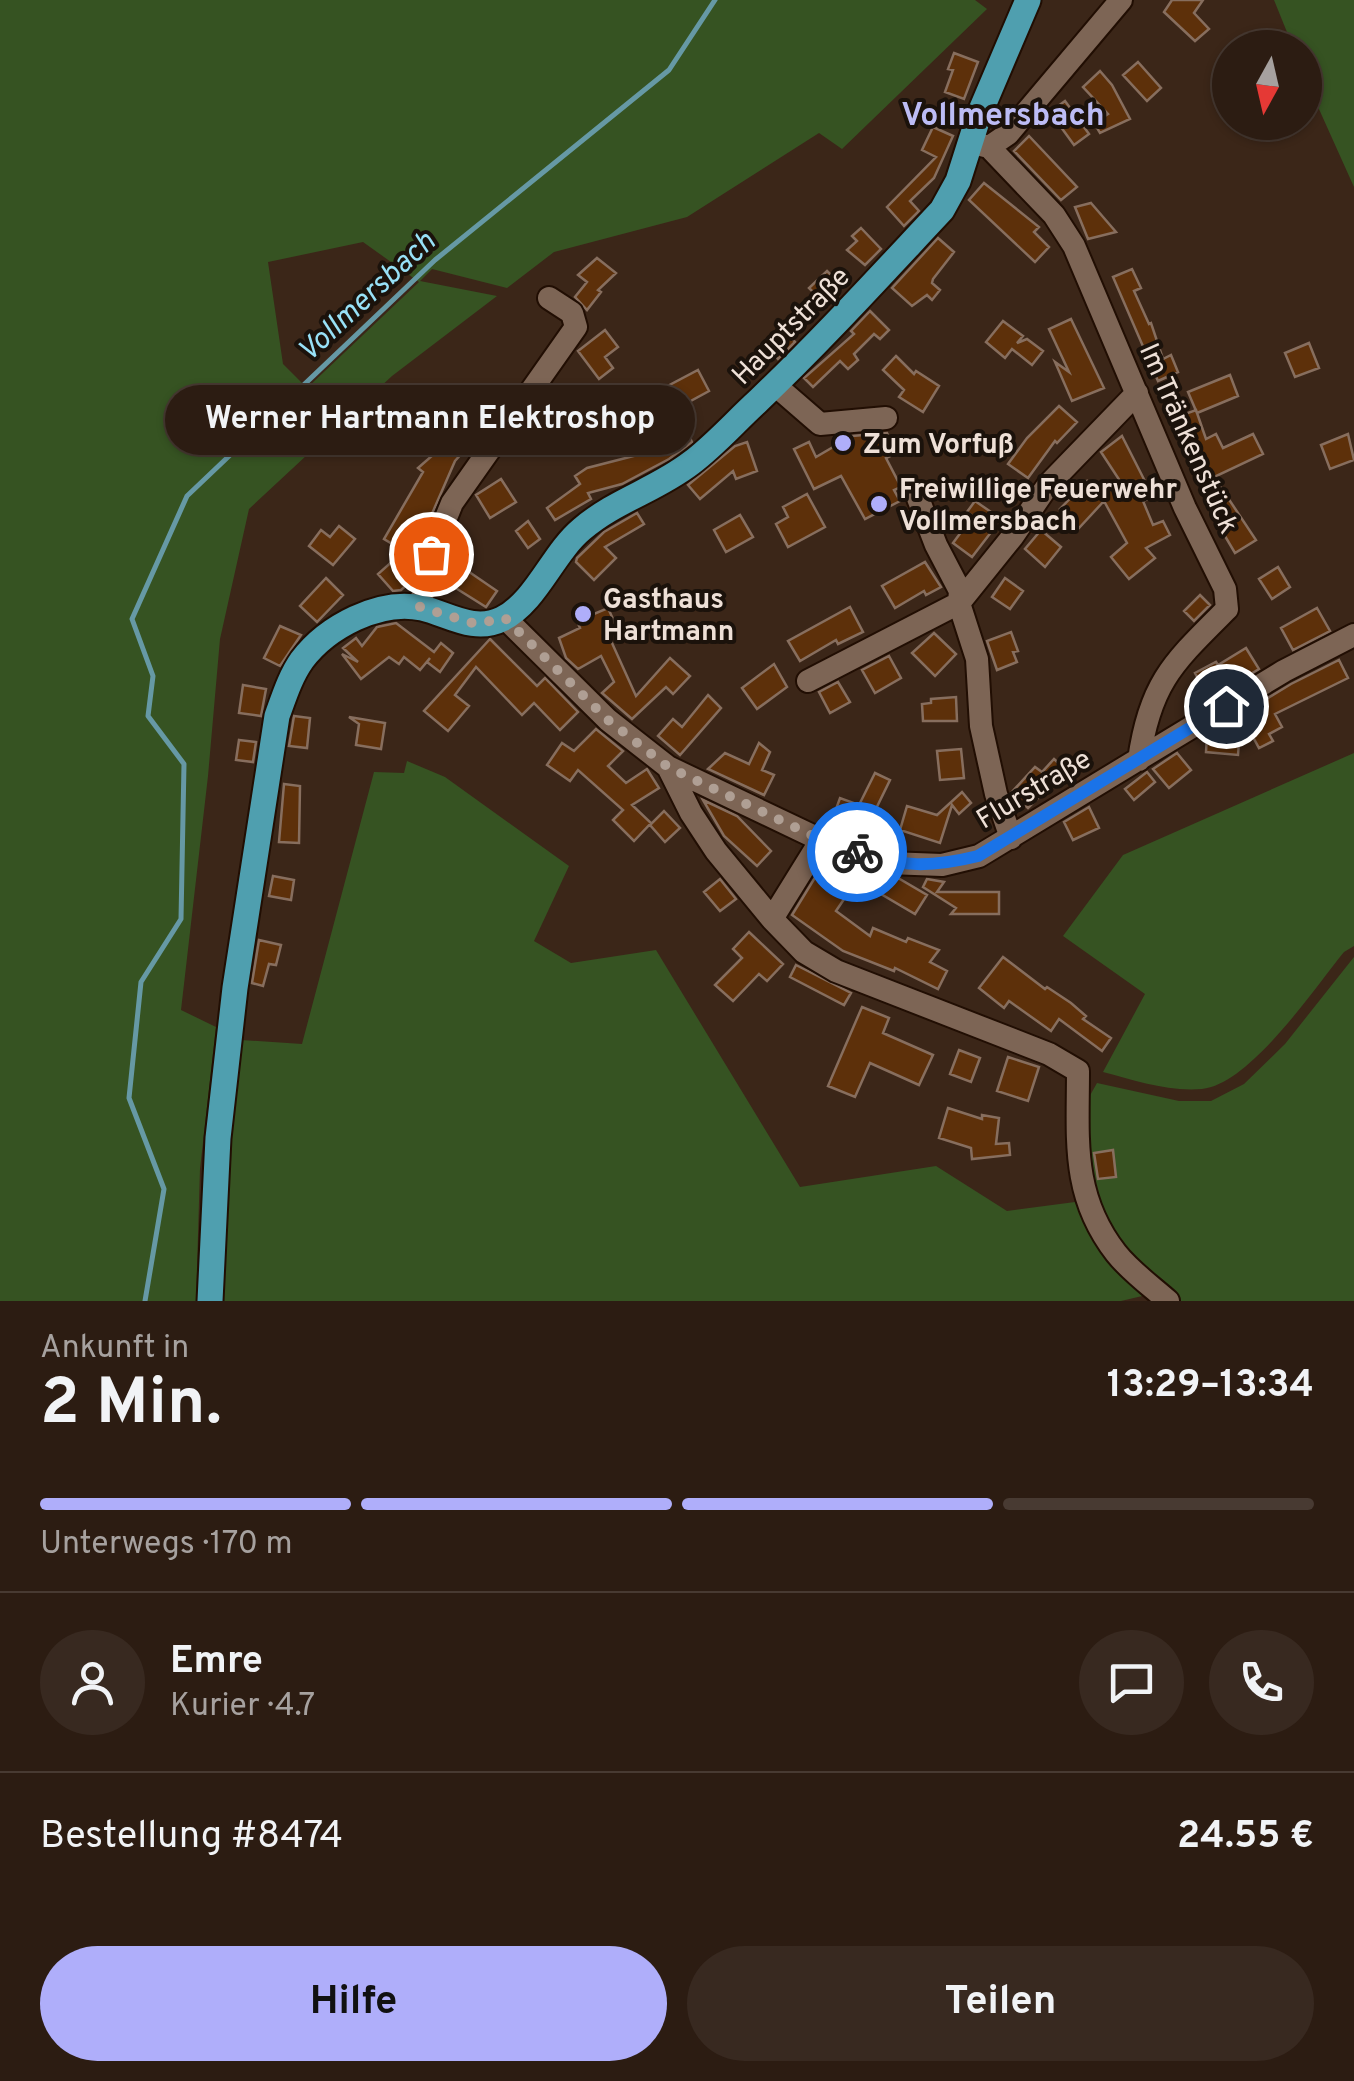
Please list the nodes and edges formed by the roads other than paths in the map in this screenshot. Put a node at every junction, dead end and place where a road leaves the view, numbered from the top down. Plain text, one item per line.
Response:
1 (1028, 0) edge
2 (1122, 0) edge
3 (980, 145) junction
4 (550, 298) dead end
5 (775, 385) junction
6 (1137, 393) junction
7 (886, 418) dead end
8 (916, 493) dead end
9 (959, 603) junction
10 (420, 607) junction
11 (505, 618) junction
12 (1354, 634) edge
13 (808, 681) dead end
14 (1139, 760) junction
15 (668, 767) junction
16 (1011, 838) junction
17 (822, 840) junction
18 (772, 919) junction
19 (210, 1301) edge
20 (1168, 1301) edge

1 - 3 main road
2 - 3 street, Hauptstraße
3 - 5 main road, Hauptstraße
3 - 6 street, Im Tränkenstück
4 - 10 street
5 - 7 street
5 - 11 main road, Hauptstraße
6 - 9 street
6 - 14 street, Im Tränkenstück
8 - 9 street
9 - 13 street
9 - 16 street
10 - 11 main road
10 - 19 main road
11 - 15 street
12 - 14 street, Flurstraße
14 - 16 street, Flurstraße
15 - 17 street, Flurstraße
15 - 18 street
16 - 17 street, Flurstraße
17 - 18 street
18 - 20 street

